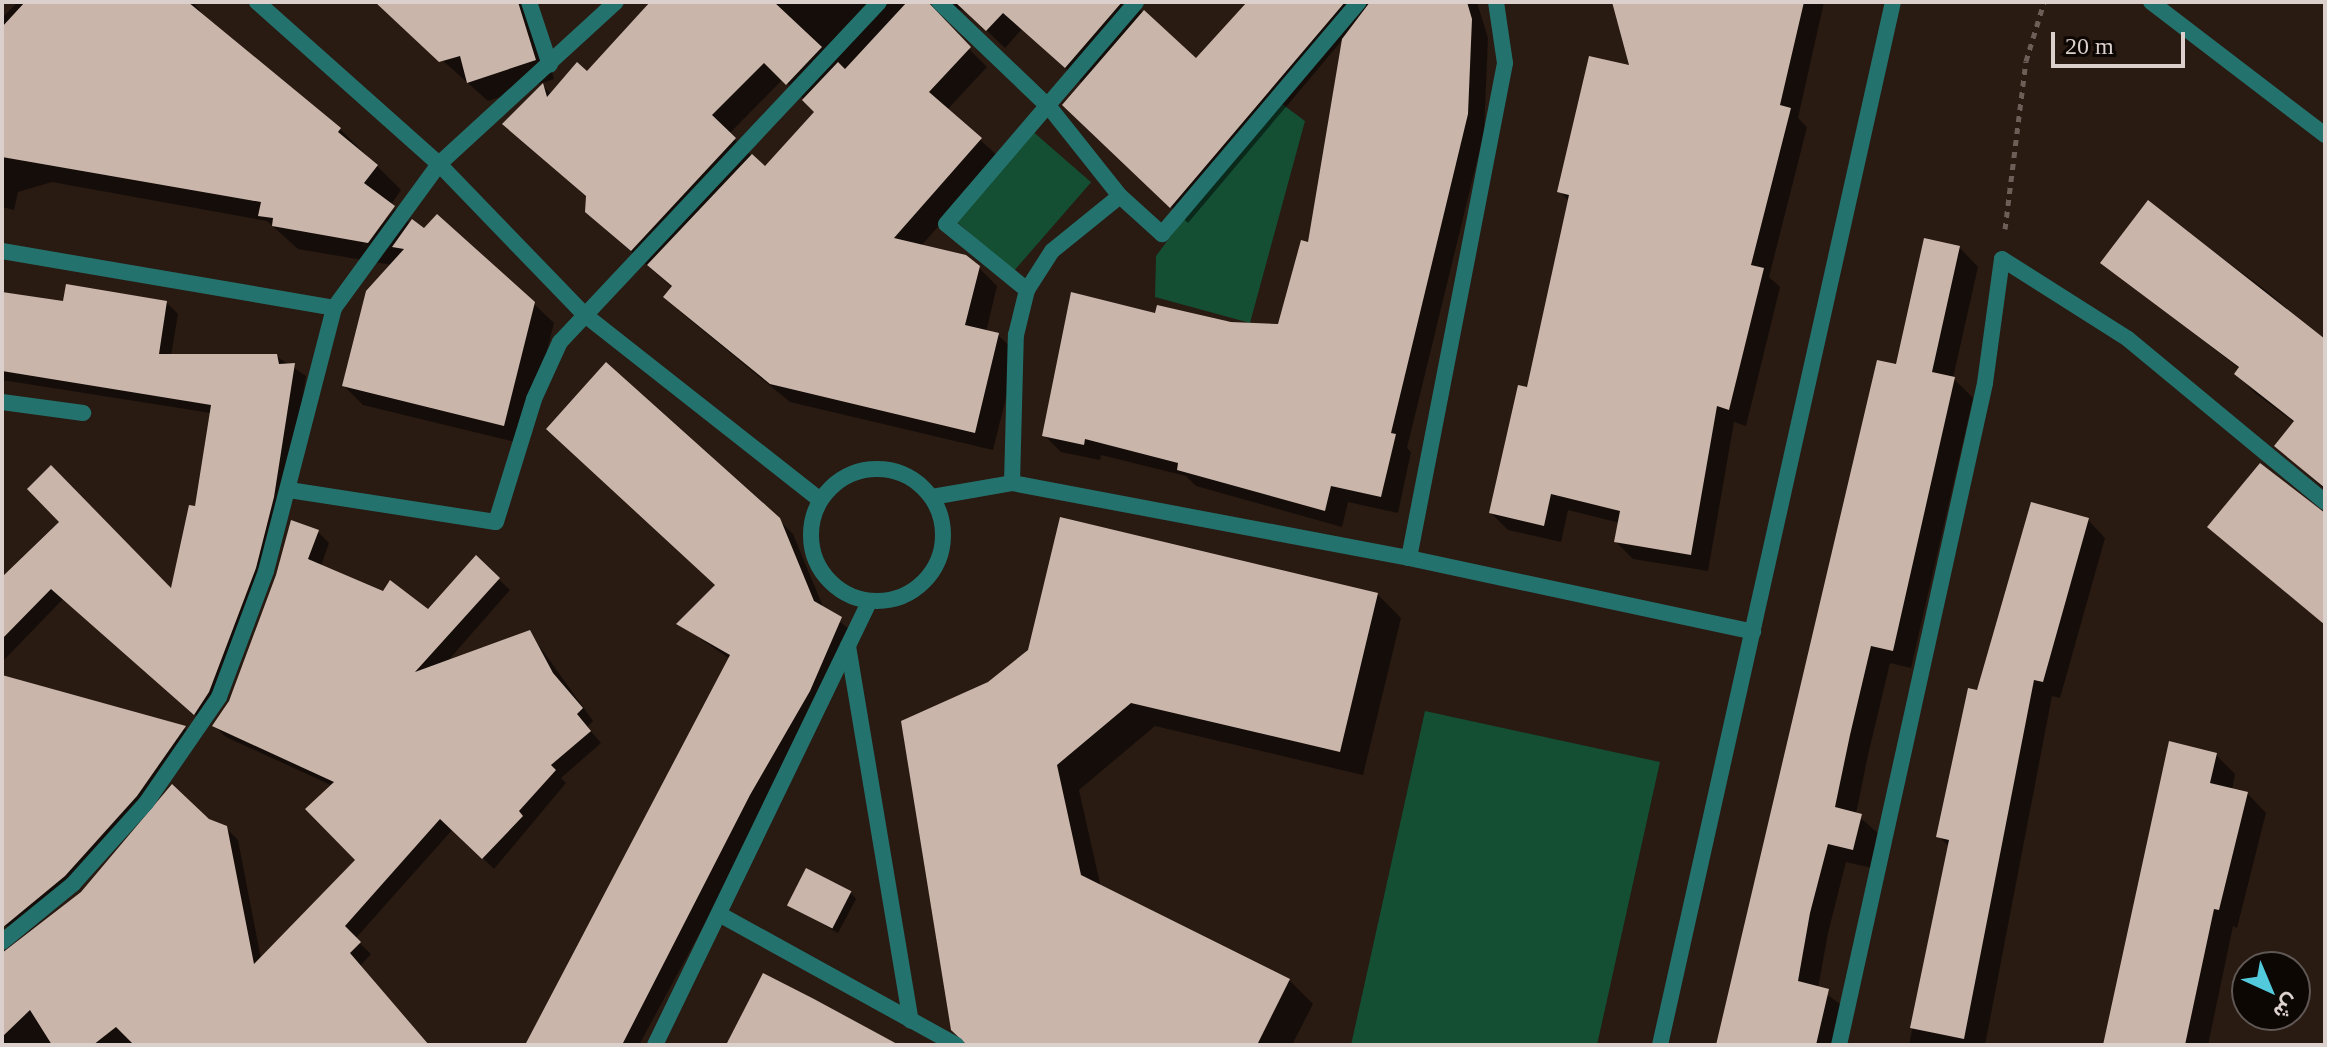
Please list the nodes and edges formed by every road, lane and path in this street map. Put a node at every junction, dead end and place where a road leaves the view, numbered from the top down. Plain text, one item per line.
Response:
1 (257, 2) edge
2 (529, 2) edge
3 (616, 2) edge
4 (879, 2) edge
5 (939, 2) edge
6 (1136, 2) edge
7 (1359, 2) edge
8 (1496, 2) edge
9 (1893, 2) edge
10 (2044, 2) edge
11 (2151, 2) edge
12 (550, 65) junction
13 (1050, 108) junction
14 (2325, 135) edge
15 (439, 164) junction
16 (1120, 196) junction
17 (2, 251) edge
18 (2002, 259) junction
19 (1027, 290) junction
20 (334, 308) junction
21 (585, 315) junction
22 (2, 402) edge
23 (83, 413) dead end
24 (1012, 483) junction
25 (289, 490) junction
26 (932, 497) junction
27 (820, 500) junction
28 (2325, 502) edge
29 (1409, 558) junction
30 (870, 601) junction
31 (1753, 632) junction
32 (848, 646) junction
33 (719, 914) junction
34 (2, 942) edge
35 (911, 1021) junction
36 (655, 1045) edge
37 (956, 1045) edge
38 (1660, 1045) edge
39 (1839, 1045) edge

1 - 15 street
2 - 12 street
3 - 12 street
4 - 21 street
5 - 13 street
6 - 13 street
7 - 16 street
8 - 29 street
9 - 31 street
10 - 18 path
11 - 14 street
12 - 15 street
13 - 16 street
13 - 19 street
15 - 20 street
15 - 21 street
16 - 19 street
17 - 20 street
18 - 28 street
18 - 39 street
19 - 24 street
20 - 25 street
21 - 25 street
21 - 27 street
22 - 23 street
24 - 26 street
24 - 29 street
25 - 34 street
26 - 27 street
26 - 30 street
27 - 30 street
29 - 31 street
30 - 32 street
31 - 38 street
32 - 33 street
32 - 35 street
33 - 35 street
33 - 36 street
35 - 37 street

